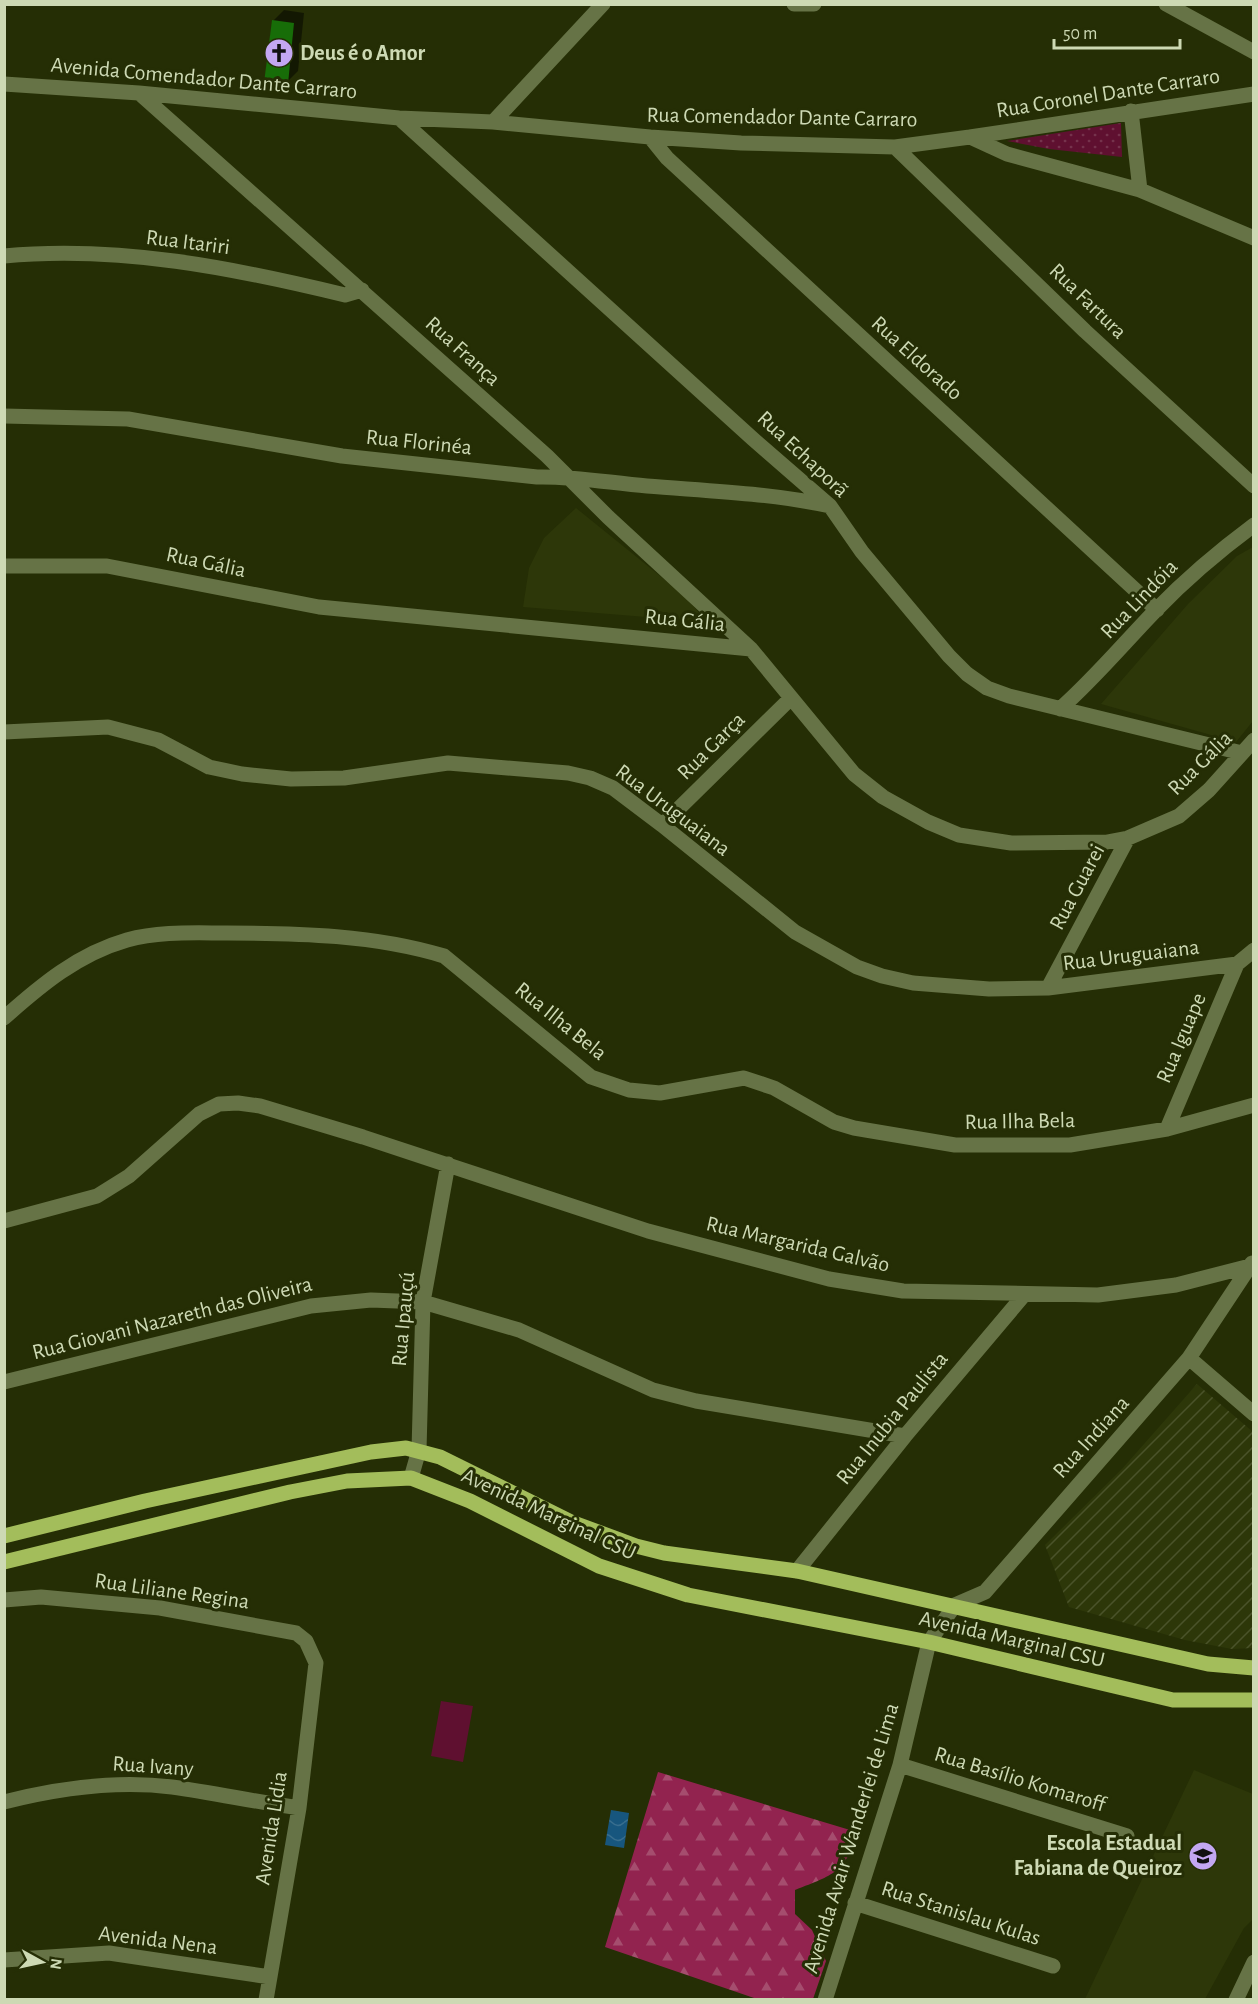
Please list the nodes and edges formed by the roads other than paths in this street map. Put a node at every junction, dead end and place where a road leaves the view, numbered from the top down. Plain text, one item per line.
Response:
1 (603, 4) edge
2 (794, 4) edge
3 (814, 4) edge
4 (1166, 4) edge
5 (1254, 52) edge
6 (4, 84) edge
7 (140, 93) junction
8 (1254, 94) edge
9 (1131, 111) junction
10 (399, 118) junction
11 (493, 122) junction
12 (650, 137) junction
13 (970, 137) junction
14 (895, 147) junction
15 (1140, 190) junction
16 (1254, 238) edge
17 (4, 256) edge
18 (362, 290) junction
19 (4, 416) edge
20 (568, 476) junction
21 (1254, 486) edge
22 (830, 506) junction
23 (1254, 525) edge
24 (4, 566) edge
25 (1157, 610) junction
26 (751, 650) junction
27 (790, 699) junction
28 (1060, 709) junction
29 (4, 732) edge
30 (1254, 741) edge
31 (1242, 753) junction
32 (662, 825) junction
33 (1128, 838) junction
34 (1254, 950) edge
35 (1237, 964) junction
36 (1048, 988) junction
37 (4, 1018) edge
38 (1254, 1105) edge
39 (1167, 1129) junction
40 (448, 1164) junction
41 (4, 1221) edge
42 (1253, 1264) edge
43 (1024, 1295) junction
44 (423, 1302) junction
45 (1189, 1358) junction
46 (4, 1382) edge
47 (1254, 1414) edge
48 (905, 1436) junction
49 (419, 1450) junction
50 (411, 1478) junction
51 (4, 1536) edge
52 (4, 1562) edge
53 (797, 1571) junction
54 (4, 1600) edge
55 (955, 1605) junction
56 (928, 1642) junction
57 (316, 1664) joint
58 (1254, 1668) edge
59 (1254, 1700) edge
60 (900, 1765) junction
61 (4, 1802) edge
62 (299, 1808) junction
63 (1127, 1836) dead end
64 (855, 1903) junction
65 (4, 1960) edge
66 (1254, 1962) edge
67 (1053, 1966) dead end
68 (270, 1977) junction
69 (266, 2000) edge
70 (825, 2000) edge
71 (1236, 2000) edge

1 - 11 street
2 - 3 street
4 - 5 street
6 - 7 street, Avenida Comendador Dante Carraro
7 - 10 street, Avenida Comendador Dante Carraro
7 - 18 street, Rua França
8 - 9 street, Rua Coronel Dante Carraro
9 - 13 street, Rua Coronel Dante Carraro
9 - 15 street
10 - 11 street, Rua Comendador Dante Carraro
10 - 22 street, Rua Echaporã
11 - 12 street, Rua Comendador Dante Carraro
12 - 14 street, Rua Comendador Dante Carraro
12 - 25 street, Rua Eldorado
13 - 14 street, Rua Comendador Dante Carraro
13 - 15 street
14 - 21 street, Rua Fartura
15 - 16 street
17 - 18 street, Rua Itariri
18 - 20 street, Rua França
19 - 20 street, Rua Florinéa
20 - 22 street, Rua Florinéa
20 - 26 street, Rua França
22 - 28 street, Rua Echaporã
23 - 25 street, Rua Lindóia
24 - 26 street, Rua Gália
25 - 28 street, Rua Lindóia
26 - 27 street, Rua Gália
27 - 32 street, Rua Garça
27 - 33 street, Rua Gália
28 - 31 street, Rua Echaporã
29 - 32 street, Rua Uruguaiana
30 - 31 street, Rua Gália
31 - 33 street, Rua Gália
32 - 36 street, Rua Uruguaiana
33 - 36 street, Rua Guarei
34 - 35 street
35 - 36 street, Rua Uruguaiana
35 - 39 street, Rua Iguape
37 - 39 street, Rua Ilha Bela
38 - 39 street, Rua Ilha Bela
40 - 41 street, Rua Margarida Galvão
40 - 43 street, Rua Margarida Galvão
40 - 44 street, Rua Ipauçú
42 - 43 street, Rua Margarida Galvão
42 - 45 street, Rua Indiana
43 - 48 street, Rua Inubia Paulista
44 - 46 street, Rua Giovani Nazareth das Oliveira
44 - 48 street, Rua Giovani Nazareth das Oliveira
44 - 49 street, Rua Ipauçú
45 - 47 street
45 - 55 street, Rua Indiana
48 - 53 street, Rua Inubia Paulista
49 - 50 street, Rua Ipauçú
49 - 51 main road, Avenida Marginal CSU
49 - 53 main road, Avenida Marginal CSU
50 - 52 main road, Avenida Marginal CSU
50 - 56 main road, Avenida Marginal CSU
53 - 55 main road, Avenida Marginal CSU
54 - 57 street, Rua Liliane Regina
55 - 56 street, Avenida Avair Wanderlei de Lima
55 - 58 main road, Avenida Marginal CSU
56 - 59 main road, Avenida Marginal CSU
56 - 60 street, Avenida Avair Wanderlei de Lima
57 - 62 street, Avenida Lidia
60 - 63 street, Rua Basílio Komaroff
60 - 64 street, Avenida Avair Wanderlei de Lima
61 - 62 street, Rua Ivany
62 - 68 street, Avenida Lidia
64 - 67 street, Rua Stanislau Kulas
64 - 70 street, Avenida Avair Wanderlei de Lima
65 - 68 street, Avenida Nena
66 - 71 street
68 - 69 street, Avenida Lidia

